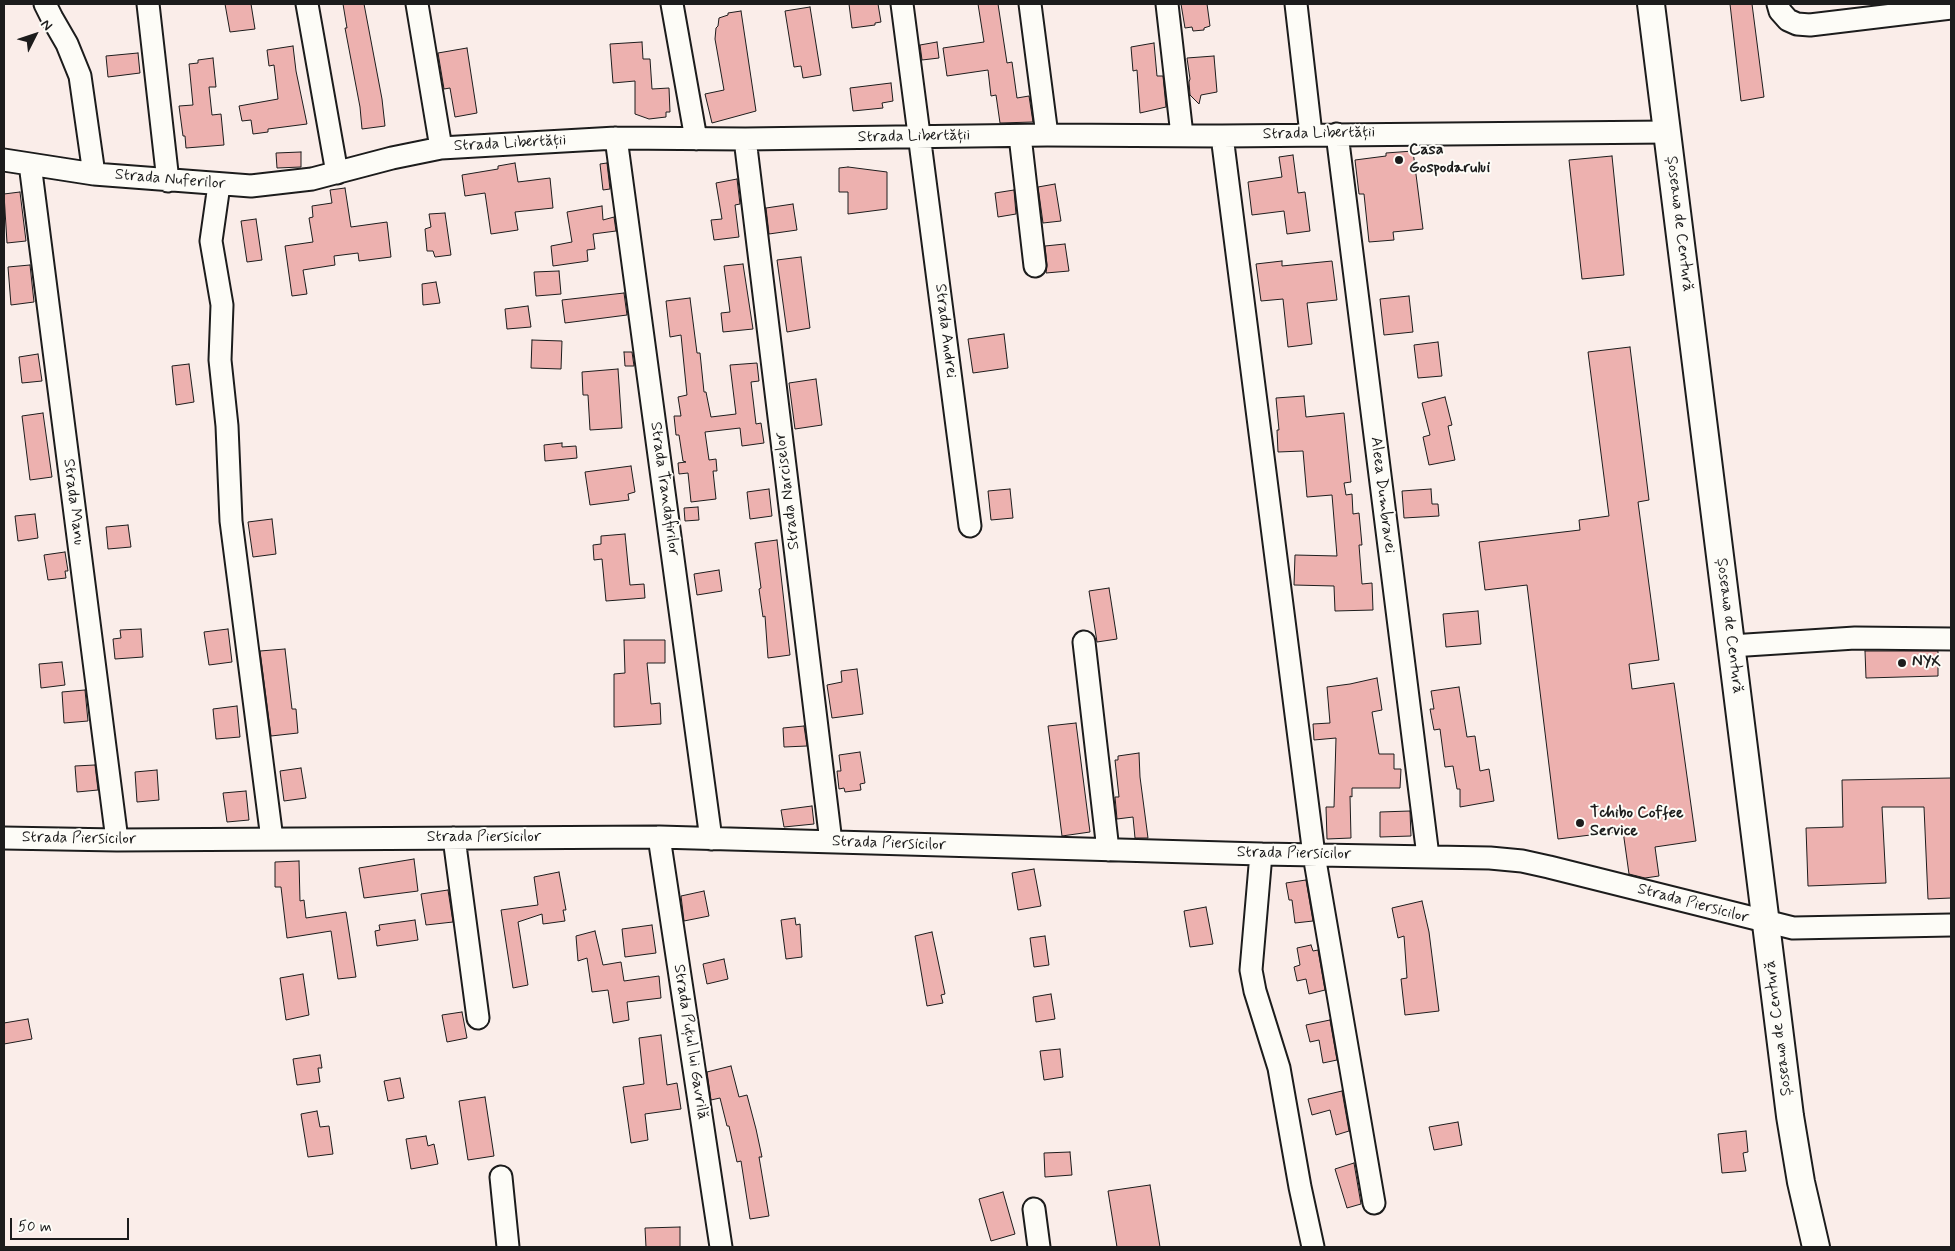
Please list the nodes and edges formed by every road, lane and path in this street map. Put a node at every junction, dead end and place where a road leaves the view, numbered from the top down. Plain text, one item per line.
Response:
1 (45, 4) edge
2 (148, 4) edge
3 (307, 4) edge
4 (417, 4) edge
5 (672, 4) edge
6 (902, 4) edge
7 (1030, 4) edge
8 (1167, 4) edge
9 (1296, 4) edge
10 (1651, 4) edge
11 (1778, 4) edge
12 (1951, 8) edge
13 (1668, 132) junction
14 (1312, 134) junction
15 (1337, 134) junction
16 (1047, 135) junction
17 (1182, 135) junction
18 (1020, 136) junction
19 (1222, 136) junction
20 (919, 137) junction
21 (616, 138) junction
22 (696, 139) junction
23 (745, 139) junction
24 (441, 148) junction
25 (4, 160) edge
26 (30, 164) junction
27 (337, 173) junction
28 (94, 174) junction
29 (168, 181) junction
30 (219, 185) junction
31 (1035, 266) dead end
32 (970, 526) dead end
33 (1951, 639) edge
34 (1084, 642) dead end
35 (1731, 646) junction
36 (659, 837) junction
37 (4, 838) edge
38 (454, 838) junction
39 (711, 839) junction
40 (117, 840) junction
41 (272, 840) junction
42 (831, 842) junction
43 (1108, 850) junction
44 (1261, 854) junction
45 (1314, 855) junction
46 (1428, 856) junction
47 (1766, 923) junction
48 (1951, 924) edge
49 (478, 1018) dead end
50 (501, 1178) dead end
51 (1374, 1203) dead end
52 (1034, 1209) dead end
53 (1812, 1240) edge
54 (508, 1247) edge
55 (721, 1247) edge
56 (1040, 1247) edge
57 (1313, 1247) edge

1 - 28 street
2 - 29 street
3 - 27 street
4 - 24 street
5 - 22 street
6 - 20 street, Strada Andrei
7 - 16 street
8 - 17 street
9 - 14 street
10 - 13 main road, Șoseaua de Centură
11 - 12 street
13 - 15 street, Strada Libertății
13 - 35 main road, Șoseaua de Centură
14 - 15 street, Strada Libertății
14 - 19 street, Strada Libertății
15 - 46 street, Aleea Dumbravei
16 - 17 street, Strada Libertății
16 - 18 street, Strada Libertății
17 - 19 street, Strada Libertății
18 - 20 street, Strada Libertății
18 - 31 street
19 - 45 street
20 - 23 street, Strada Libertății
20 - 32 street, Strada Andrei
21 - 22 street, Strada Libertății
21 - 24 street, Strada Libertății
21 - 39 street, Strada Trandafirilor
22 - 23 street, Strada Libertății
23 - 42 street, Strada Narciselor
24 - 27 street, Strada Libertății
25 - 26 street, Strada Nuferilor
26 - 28 street, Strada Nuferilor
26 - 40 street, Strada Manu
27 - 30 street, Strada Nuferilor
28 - 29 street, Strada Nuferilor
29 - 30 street, Strada Nuferilor
30 - 41 street
33 - 35 street
34 - 43 street
35 - 47 main road, Șoseaua de Centură
36 - 38 street, Strada Piersicilor
36 - 39 street, Strada Piersicilor
36 - 55 street, Strada Puțul lui Gavrilă
37 - 40 street, Strada Piersicilor
38 - 41 street, Strada Piersicilor
38 - 49 street
39 - 42 street, Strada Piersicilor
40 - 41 street, Strada Piersicilor
42 - 43 street, Strada Piersicilor
43 - 44 street, Strada Piersicilor
44 - 45 street, Strada Piersicilor
44 - 57 street
45 - 46 street, Strada Piersicilor
45 - 51 street
46 - 47 street, Strada Piersicilor
47 - 48 street, Strada Piersicilor
47 - 53 main road, Șoseaua de Centură
50 - 54 street
52 - 56 street

